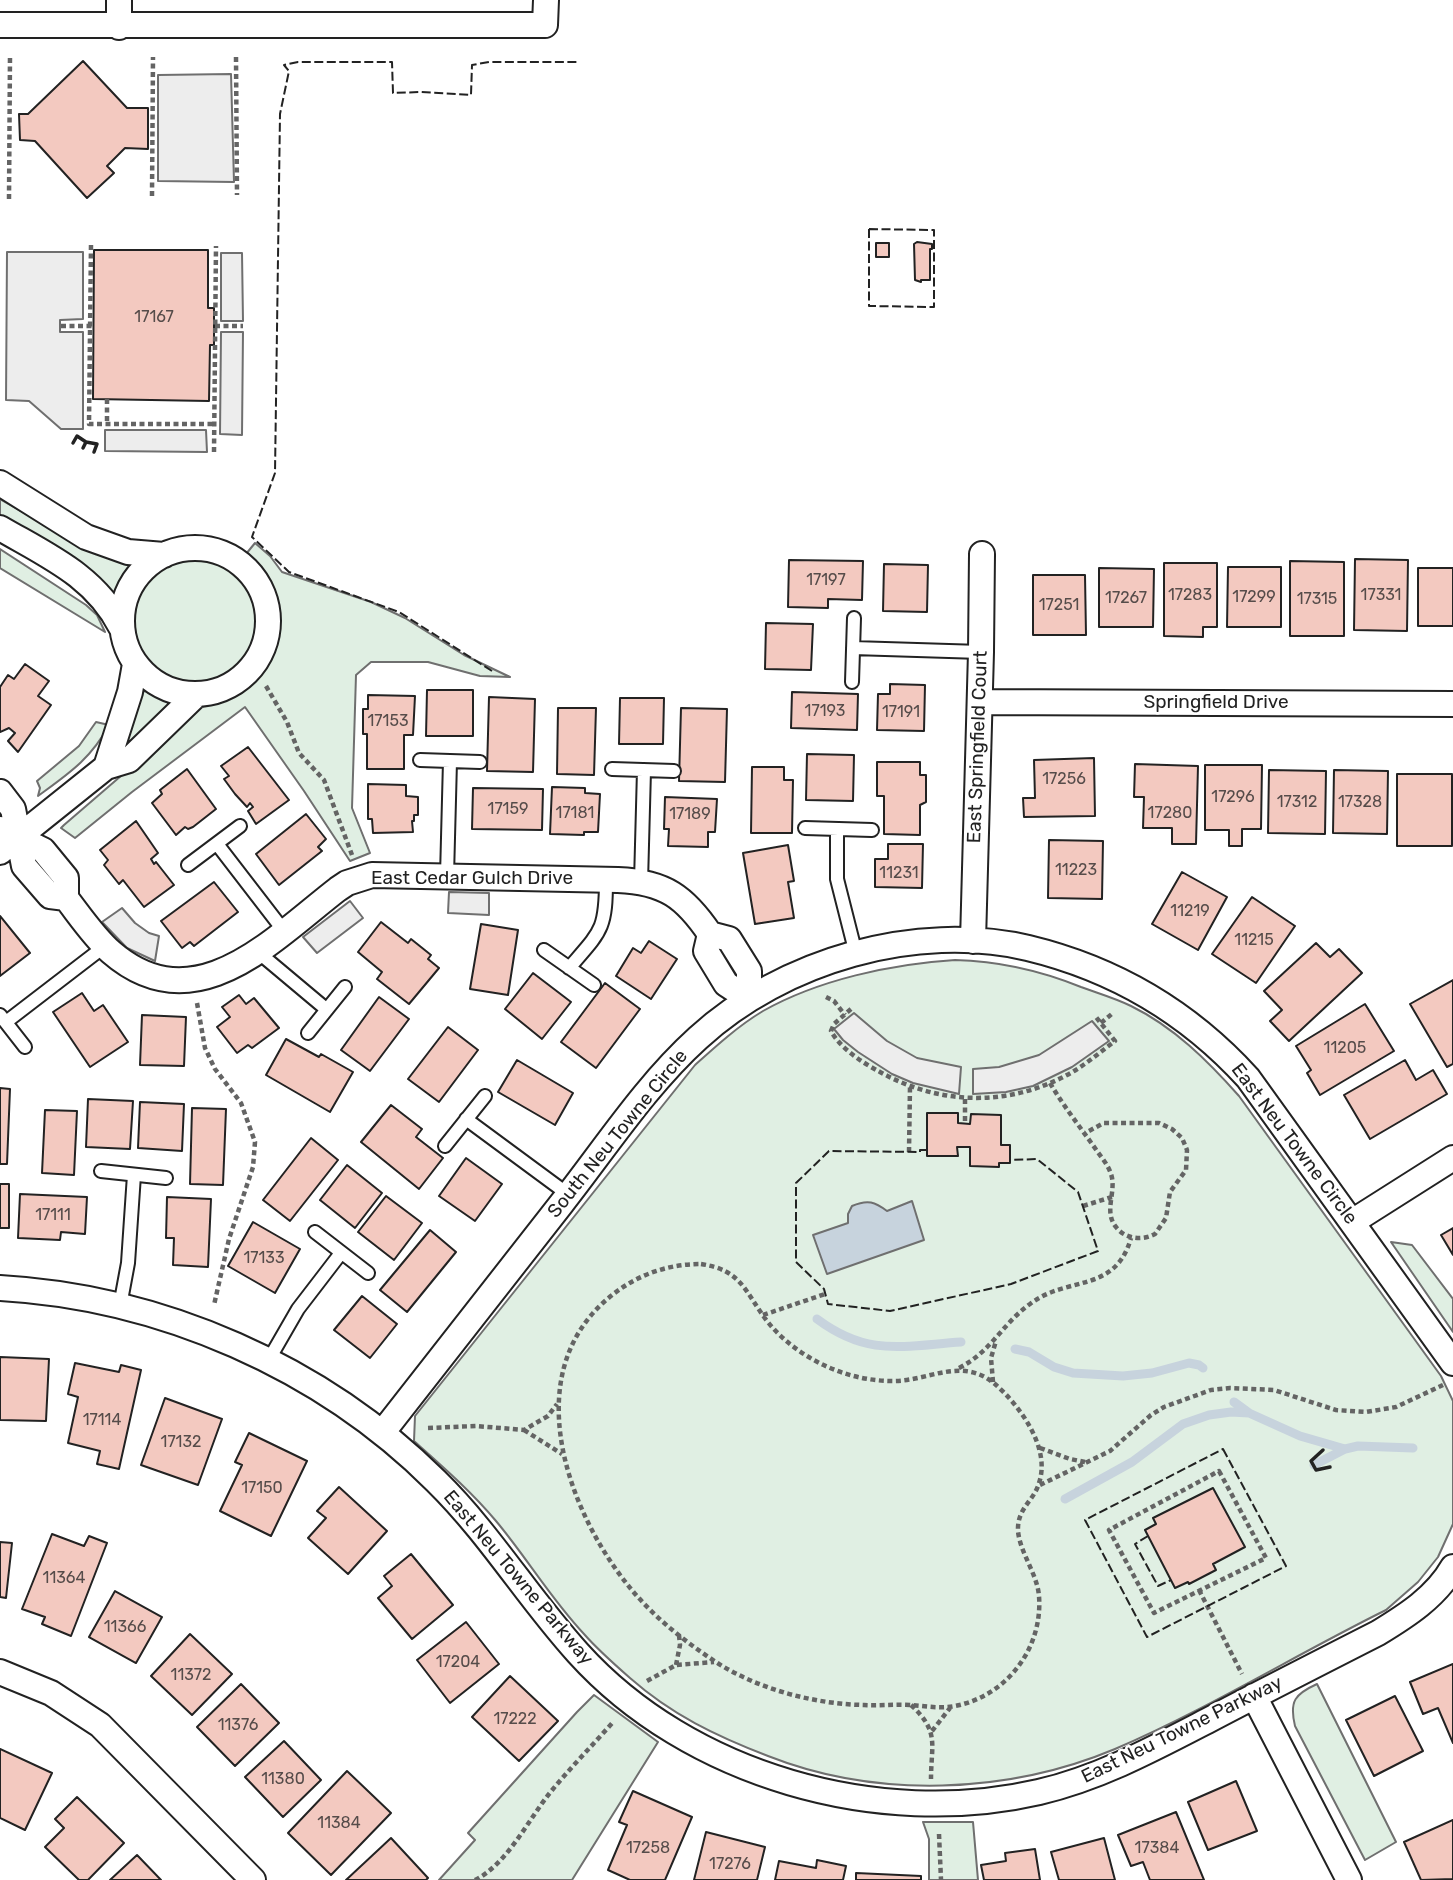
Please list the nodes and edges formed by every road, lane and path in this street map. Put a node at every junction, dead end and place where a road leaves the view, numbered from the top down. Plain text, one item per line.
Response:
1 (119, 0) edge
2 (546, 0) edge
3 (0, 25) edge
4 (119, 27) junction
5 (10, 57) dead end
6 (153, 57) dead end
7 (236, 57) dead end
8 (237, 195) dead end
9 (152, 196) dead end
10 (9, 199) dead end
11 (90, 245) dead end
12 (216, 246) dead end
13 (61, 326) dead end
14 (92, 326) junction
15 (215, 326) junction
16 (243, 326) dead end
17 (107, 400) dead end
18 (107, 424) junction
19 (215, 424) junction
20 (214, 452) dead end
21 (0, 483) edge
22 (0, 528) edge
23 (982, 554) dead end
24 (163, 555) junction
25 (854, 618) dead end
26 (121, 627) junction
27 (853, 648) junction
28 (982, 652) junction
29 (135, 664) junction
30 (852, 682) dead end
31 (266, 686) dead end
32 (196, 695) junction
33 (980, 702) junction
34 (1453, 704) edge
35 (420, 760) dead end
36 (450, 761) junction
37 (480, 762) dead end
38 (106, 767) junction
39 (612, 769) dead end
40 (643, 770) junction
41 (674, 771) dead end
42 (0, 792) edge
43 (240, 826) dead end
44 (805, 828) dead end
45 (837, 829) junction
46 (872, 830) dead end
47 (6, 840) edge
48 (217, 844) junction
49 (355, 862) dead end
50 (188, 864) dead end
51 (447, 876) junction
52 (606, 880) junction
53 (641, 882) junction
54 (284, 931) junction
55 (972, 941) junction
56 (104, 946) junction
57 (544, 950) dead end
58 (258, 952) junction
59 (856, 954) junction
60 (569, 968) junction
61 (594, 985) dead end
62 (345, 987) dead end
63 (826, 997) dead end
64 (197, 998) dead end
65 (748, 999) junction
66 (326, 1009) junction
67 (851, 1009) dead end
68 (1113, 1013) dead end
69 (845, 1014) junction
70 (1096, 1017) dead end
71 (3, 1018) edge
72 (1101, 1023) junction
73 (308, 1033) dead end
74 (25, 1048) dead end
75 (1050, 1083) junction
76 (910, 1086) junction
77 (485, 1096) dead end
78 (965, 1098) junction
79 (466, 1119) junction
80 (965, 1123) dead end
81 (1085, 1133) junction
82 (445, 1146) dead end
83 (908, 1152) dead end
84 (1453, 1158) edge
85 (101, 1171) dead end
86 (134, 1175) junction
87 (166, 1178) dead end
88 (569, 1195) junction
89 (1112, 1197) junction
90 (1083, 1206) dead end
91 (1352, 1222) junction
92 (314, 1232) dead end
93 (1131, 1237) junction
94 (341, 1253) junction
95 (369, 1273) dead end
96 (0, 1288) edge
97 (825, 1294) dead end
98 (214, 1305) dead end
99 (120, 1306) junction
100 (763, 1315) junction
101 (996, 1340) junction
102 (268, 1361) junction
103 (958, 1369) junction
104 (1449, 1374) edge
105 (993, 1382) junction
106 (559, 1402) junction
107 (428, 1428) dead end
108 (524, 1430) junction
109 (382, 1433) junction
110 (1040, 1448) junction
111 (562, 1455) junction
112 (1085, 1462) junction
113 (1039, 1485) junction
114 (1453, 1567) edge
115 (1199, 1590) junction
116 (679, 1635) junction
117 (716, 1662) junction
118 (676, 1665) junction
119 (0, 1672) edge
120 (642, 1688) dead end
121 (1254, 1696) junction
122 (911, 1705) junction
123 (950, 1707) junction
124 (620, 1714) dead end
125 (932, 1731) junction
126 (931, 1787) dead end
127 (939, 1834) dead end
128 (253, 1880) edge
129 (475, 1880) edge
130 (941, 1880) edge
131 (1349, 1880) edge

1 - 4 street
2 - 4 street
3 - 4 street
5 - 10 path
6 - 9 path
7 - 8 path
11 - 14 path
12 - 15 path
13 - 14 path
14 - 18 path
15 - 16 path
15 - 19 path
17 - 18 path
18 - 19 path
19 - 20 path
21 - 24 street
22 - 26 street
23 - 28 street, East Springfield Court
24 - 26 street
24 - 32 street
25 - 27 lane
26 - 29 street
27 - 28 lane
27 - 30 lane
28 - 33 street, East Springfield Court
29 - 32 street
29 - 38 street
31 - 49 path
32 - 38 street
33 - 34 street, Springfield Drive
33 - 55 street, East Springfield Court
35 - 36 lane
36 - 37 lane
36 - 51 lane
38 - 47 street
39 - 40 lane
40 - 41 lane
40 - 53 lane
42 - 47 street, East Cedar Gulch Drive
43 - 48 lane
44 - 45 lane
45 - 46 lane
45 - 59 lane
47 - 56 street, East Cedar Gulch Drive
48 - 50 lane
48 - 54 lane
51 - 52 street, East Cedar Gulch Drive
51 - 54 street, East Cedar Gulch Drive
52 - 53 street, East Cedar Gulch Drive
52 - 60 lane
53 - 65 street, East Cedar Gulch Drive
54 - 58 street, East Cedar Gulch Drive
55 - 59 street, South Neu Towne Circle
55 - 91 street, East Neu Towne Circle
56 - 58 street, East Cedar Gulch Drive
56 - 71 lane
57 - 60 lane
58 - 66 lane
59 - 65 street, South Neu Towne Circle
60 - 61 lane
62 - 66 lane
63 - 69 path
64 - 98 path
65 - 88 street, South Neu Towne Circle
66 - 73 lane
67 - 69 path
68 - 72 path
69 - 76 path
70 - 72 path
71 - 74 lane
72 - 75 path
75 - 78 path
75 - 81 path
76 - 78 path
76 - 83 path
77 - 79 lane
78 - 80 path
79 - 82 lane
79 - 88 lane
81 - 89 path
81 - 93 path
84 - 91 street
85 - 86 lane
86 - 87 lane
86 - 99 lane
88 - 109 street, South Neu Towne Circle
89 - 90 path
89 - 93 path
91 - 104 street, East Neu Towne Circle
92 - 94 lane
93 - 101 path
94 - 95 lane
94 - 102 lane
96 - 99 street, East Neu Towne Parkway
97 - 100 path
99 - 102 street, East Neu Towne Parkway
100 - 103 path
100 - 106 path
101 - 103 path
101 - 105 path
102 - 109 street, East Neu Towne Parkway
103 - 105 path
104 - 112 path
105 - 110 path
106 - 108 path
106 - 111 path
107 - 108 path
108 - 111 path
109 - 121 street, East Neu Towne Parkway
110 - 112 path
110 - 113 path
111 - 116 path
112 - 113 path
113 - 123 path
114 - 121 street, East Neu Towne Parkway
115 - 115 path
115 - 121 path
116 - 117 path
116 - 118 path
117 - 118 path
117 - 122 path
118 - 120 path
119 - 128 street
121 - 131 street
122 - 123 path
122 - 125 path
123 - 125 path
124 - 129 path
125 - 126 path
127 - 130 path

